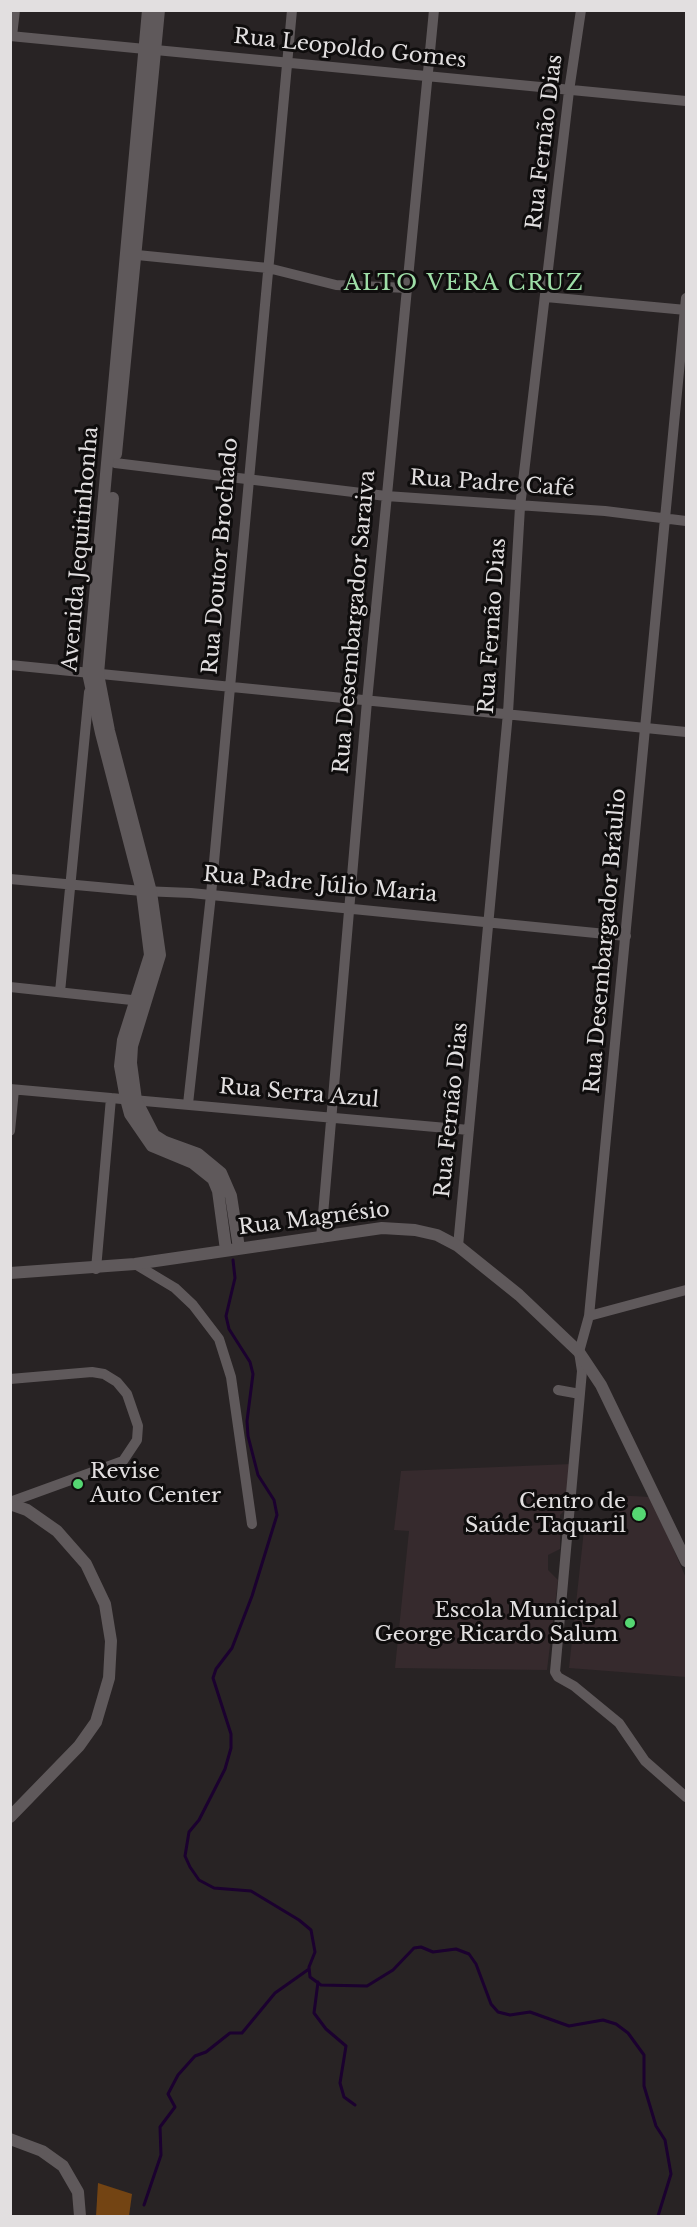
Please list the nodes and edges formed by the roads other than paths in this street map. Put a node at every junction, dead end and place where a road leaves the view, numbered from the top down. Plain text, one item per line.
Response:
1 (15, 10) edge
2 (148, 10) edge
3 (159, 10) edge
4 (292, 10) edge
5 (434, 10) edge
6 (581, 10) edge
7 (11, 36) edge
8 (150, 49) junction
9 (287, 62) junction
10 (428, 75) junction
11 (569, 91) junction
12 (687, 101) edge
13 (132, 254) junction
14 (268, 268) junction
15 (408, 288) junction
16 (546, 297) junction
17 (687, 298) edge
18 (686, 310) edge
19 (125, 324) junction
20 (116, 463) junction
21 (248, 478) junction
22 (386, 496) junction
23 (520, 507) junction
24 (666, 518) junction
25 (687, 521) edge
26 (10, 665) edge
27 (92, 676) junction
28 (228, 687) junction
29 (367, 701) junction
30 (507, 713) junction
31 (645, 729) junction
32 (105, 732) junction
33 (687, 732) edge
34 (86, 738) junction
35 (10, 879) edge
36 (71, 885) junction
37 (147, 891) junction
38 (211, 896) junction
39 (348, 908) junction
40 (490, 921) junction
41 (626, 936) junction
42 (10, 987) edge
43 (60, 992) junction
44 (141, 1001) junction
45 (12, 1090) edge
46 (111, 1098) junction
47 (131, 1099) junction
48 (188, 1104) junction
49 (333, 1116) junction
50 (469, 1130) junction
51 (10, 1131) edge
52 (321, 1238) junction
53 (458, 1246) junction
54 (239, 1248) junction
55 (226, 1250) junction
56 (135, 1264) junction
57 (96, 1269) junction
58 (10, 1273) edge
59 (687, 1290) edge
60 (589, 1316) junction
61 (579, 1352) junction
62 (10, 1379) edge
63 (558, 1390) dead end
64 (580, 1394) junction
65 (10, 1503) edge
66 (252, 1524) dead end
67 (687, 1561) edge
68 (687, 1797) edge
69 (10, 1817) edge
70 (10, 2139) edge
71 (80, 2217) edge

1 - 7 street
2 - 8 street, Avenida Jequitinhonha
3 - 8 street, Avenida Jequitinhonha
4 - 9 street, Rua Doutor Brochado
5 - 10 street, Rua Desembargador Saraiva
6 - 11 street, Rua Fernão Dias
7 - 8 street, Rua Leopoldo Gomes
8 - 9 street, Rua Leopoldo Gomes
8 - 13 street, Avenida Jequitinhonha
9 - 10 street, Rua Leopoldo Gomes
9 - 14 street, Rua Doutor Brochado
10 - 11 street, Rua Leopoldo Gomes
10 - 15 street, Rua Desembargador Saraiva
11 - 12 street, Rua Leopoldo Gomes
11 - 16 street, Rua Fernão Dias
13 - 14 street
13 - 19 street, Avenida Jequitinhonha
14 - 15 street
14 - 21 street, Rua Doutor Brochado
15 - 22 street, Rua Desembargador Saraiva
16 - 18 street
16 - 23 street, Rua Fernão Dias
17 - 18 street, Rua Desembargador Bráulio
18 - 24 street, Rua Desembargador Bráulio
19 - 20 street, Avenida Jequitinhonha
19 - 27 street, Avenida Jequitinhonha
20 - 21 street, Rua Padre Café
20 - 27 street, Avenida Jequitinhonha
21 - 22 street, Rua Padre Café
21 - 28 street, Rua Doutor Brochado
22 - 23 street, Rua Padre Café
22 - 29 street, Rua Desembargador Saraiva
23 - 24 street, Rua Padre Café
23 - 30 street, Rua Fernão Dias
24 - 25 street, Rua Padre Café
24 - 31 street, Rua Desembargador Bráulio
26 - 27 street
27 - 28 street
27 - 32 street, Avenida Jequitinhonha
27 - 34 street
28 - 29 street
28 - 38 street, Rua Doutor Brochado
29 - 30 street
29 - 39 street, Rua Desembargador Saraiva
30 - 31 street
30 - 40 street, Rua Fernão Dias
31 - 33 street
31 - 41 street, Rua Desembargador Bráulio
32 - 34 street
32 - 37 street, Avenida Jequitinhonha
34 - 36 street
35 - 36 street, Rua Padre Júlio Maria
36 - 37 street, Rua Padre Júlio Maria
36 - 43 street
37 - 38 street, Rua Padre Júlio Maria
37 - 44 street, Avenida Jequitinhonha
38 - 39 street, Rua Padre Júlio Maria
38 - 48 street, Rua Doutor Brochado
39 - 40 street, Rua Padre Júlio Maria
39 - 49 street, Rua Desembargador Saraiva
40 - 41 street, Rua Padre Júlio Maria
40 - 50 street, Rua Fernão Dias
41 - 60 street, Rua Desembargador Bráulio
42 - 43 street
43 - 44 street
44 - 47 street, Avenida Jequitinhonha
45 - 46 street, Rua Serra Azul
45 - 51 street
46 - 47 street, Rua Serra Azul
46 - 57 street
47 - 48 street, Rua Serra Azul
47 - 54 street, Avenida Jequitinhonha
47 - 55 street, Avenida Jequitinhonha
48 - 49 street, Rua Serra Azul
49 - 50 street, Rua Serra Azul
49 - 52 street, Rua Desembargador Saraiva
50 - 53 street, Rua Fernão Dias
52 - 53 street, Rua Magnésio
52 - 54 street, Rua Magnésio
53 - 61 street, Rua Magnésio
54 - 55 street, Rua Magnésio
55 - 56 street, Rua Magnésio
56 - 57 street, Rua Magnésio
56 - 66 street
57 - 58 street, Rua Magnésio
59 - 60 street
60 - 61 street, Rua Desembargador Bráulio
61 - 64 street, Rua Desembargador Bráulio
61 - 67 street
62 - 65 street
63 - 64 street
64 - 68 street, Rua Desembargador Bráulio
65 - 69 street
70 - 71 street

